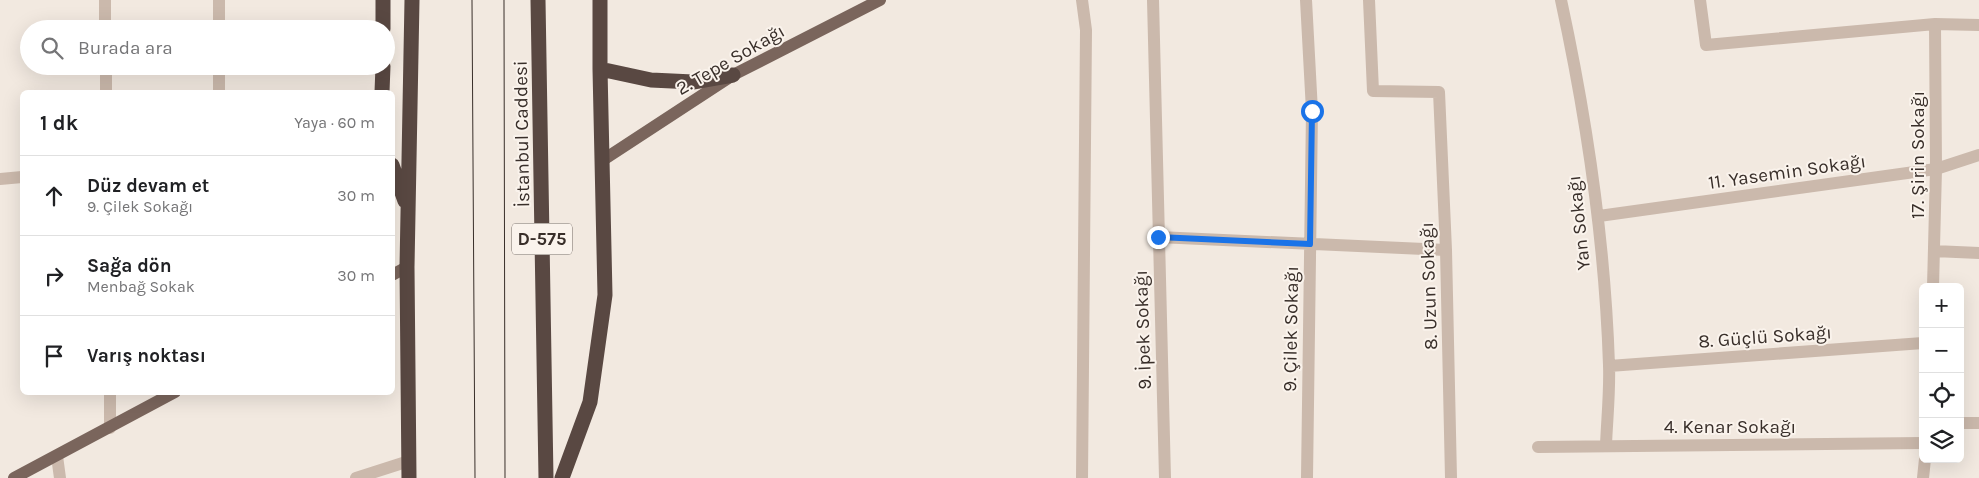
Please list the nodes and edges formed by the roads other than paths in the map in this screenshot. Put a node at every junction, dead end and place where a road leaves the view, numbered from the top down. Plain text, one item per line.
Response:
1 (105, 0) edge
2 (219, 0) edge
3 (376, 0) edge
4 (383, 0) edge
5 (412, 0) edge
6 (538, 0) edge
7 (600, 0) edge
8 (880, 0) edge
9 (1082, 0) edge
10 (1153, 0) edge
11 (1306, 0) edge
12 (1369, 0) edge
13 (1561, 0) edge
14 (1700, 0) edge
15 (106, 20) edge
16 (219, 20) edge
17 (381, 20) edge
18 (383, 20) edge
19 (1936, 24) junction
20 (1979, 25) edge
21 (600, 69) junction
22 (106, 75) edge
23 (219, 75) edge
24 (383, 75) edge
25 (733, 75) junction
26 (106, 90) edge
27 (219, 90) edge
28 (382, 90) edge
29 (1979, 155) edge
30 (603, 160) junction
31 (1936, 169) junction
32 (395, 173) edge
33 (20, 177) edge
34 (0, 179) edge
35 (408, 212) junction
36 (1599, 216) junction
37 (1158, 237) junction
38 (1310, 244) junction
39 (1446, 250) junction
40 (1934, 251) junction
41 (1979, 253) edge
42 (407, 267) junction
43 (395, 273) edge
44 (1933, 283) edge
45 (1919, 342) edge
46 (1609, 366) junction
47 (110, 395) edge
48 (170, 395) edge
49 (1964, 422) edge
50 (1979, 423) edge
51 (110, 428) junction
52 (1919, 443) edge
53 (1606, 445) junction
54 (1538, 447) dead end
55 (57, 456) junction
56 (409, 462) junction
57 (1924, 463) edge
58 (14, 478) edge
59 (60, 478) edge
60 (356, 478) edge
61 (409, 478) edge
62 (546, 478) edge
63 (562, 478) edge
64 (1082, 478) edge
65 (1165, 478) edge
66 (1307, 478) edge
67 (1451, 478) edge
68 (1923, 478) edge

1 - 15 street
2 - 16 street
3 - 17 highway
4 - 18 highway
5 - 35 highway
6 - 62 highway, İstanbul Caddesi / D-575
7 - 21 highway
8 - 25 main road, 2. Tepe Sokağı
9 - 64 street
10 - 37 street, 9. İpek Sokağı
11 - 38 street, 9. Çilek Sokağı
12 - 39 street, 8. Uzun Sokağı
13 - 36 street, Yan Sokağı
14 - 19 street
19 - 20 street
19 - 31 street, 17. Şirin Sokağı
21 - 25 highway
21 - 30 highway
22 - 26 street
23 - 27 street
24 - 28 highway
25 - 30 main road, 2. Tepe Sokağı
29 - 31 street, 11. Yasemin Sokağı
30 - 63 highway
31 - 36 street, 11. Yasemin Sokağı
31 - 40 street, 17. Şirin Sokağı
32 - 35 highway
33 - 34 street
35 - 42 highway
36 - 46 street, Yan Sokağı
37 - 38 street
37 - 65 street, 9. İpek Sokağı
38 - 39 street
38 - 66 street, 9. Çilek Sokağı
39 - 67 street, 8. Uzun Sokağı
40 - 41 street
40 - 44 street, 17. Şirin Sokağı
42 - 43 main road
42 - 56 highway
45 - 46 street, 8. Güçlü Sokağı
46 - 53 street, Yan Sokağı
47 - 51 street
48 - 51 main road
49 - 50 street
51 - 55 main road
52 - 53 street, 4. Kenar Sokağı
53 - 54 street, 4. Kenar Sokağı
55 - 58 main road
55 - 59 street
56 - 60 street
56 - 61 highway
57 - 68 street

